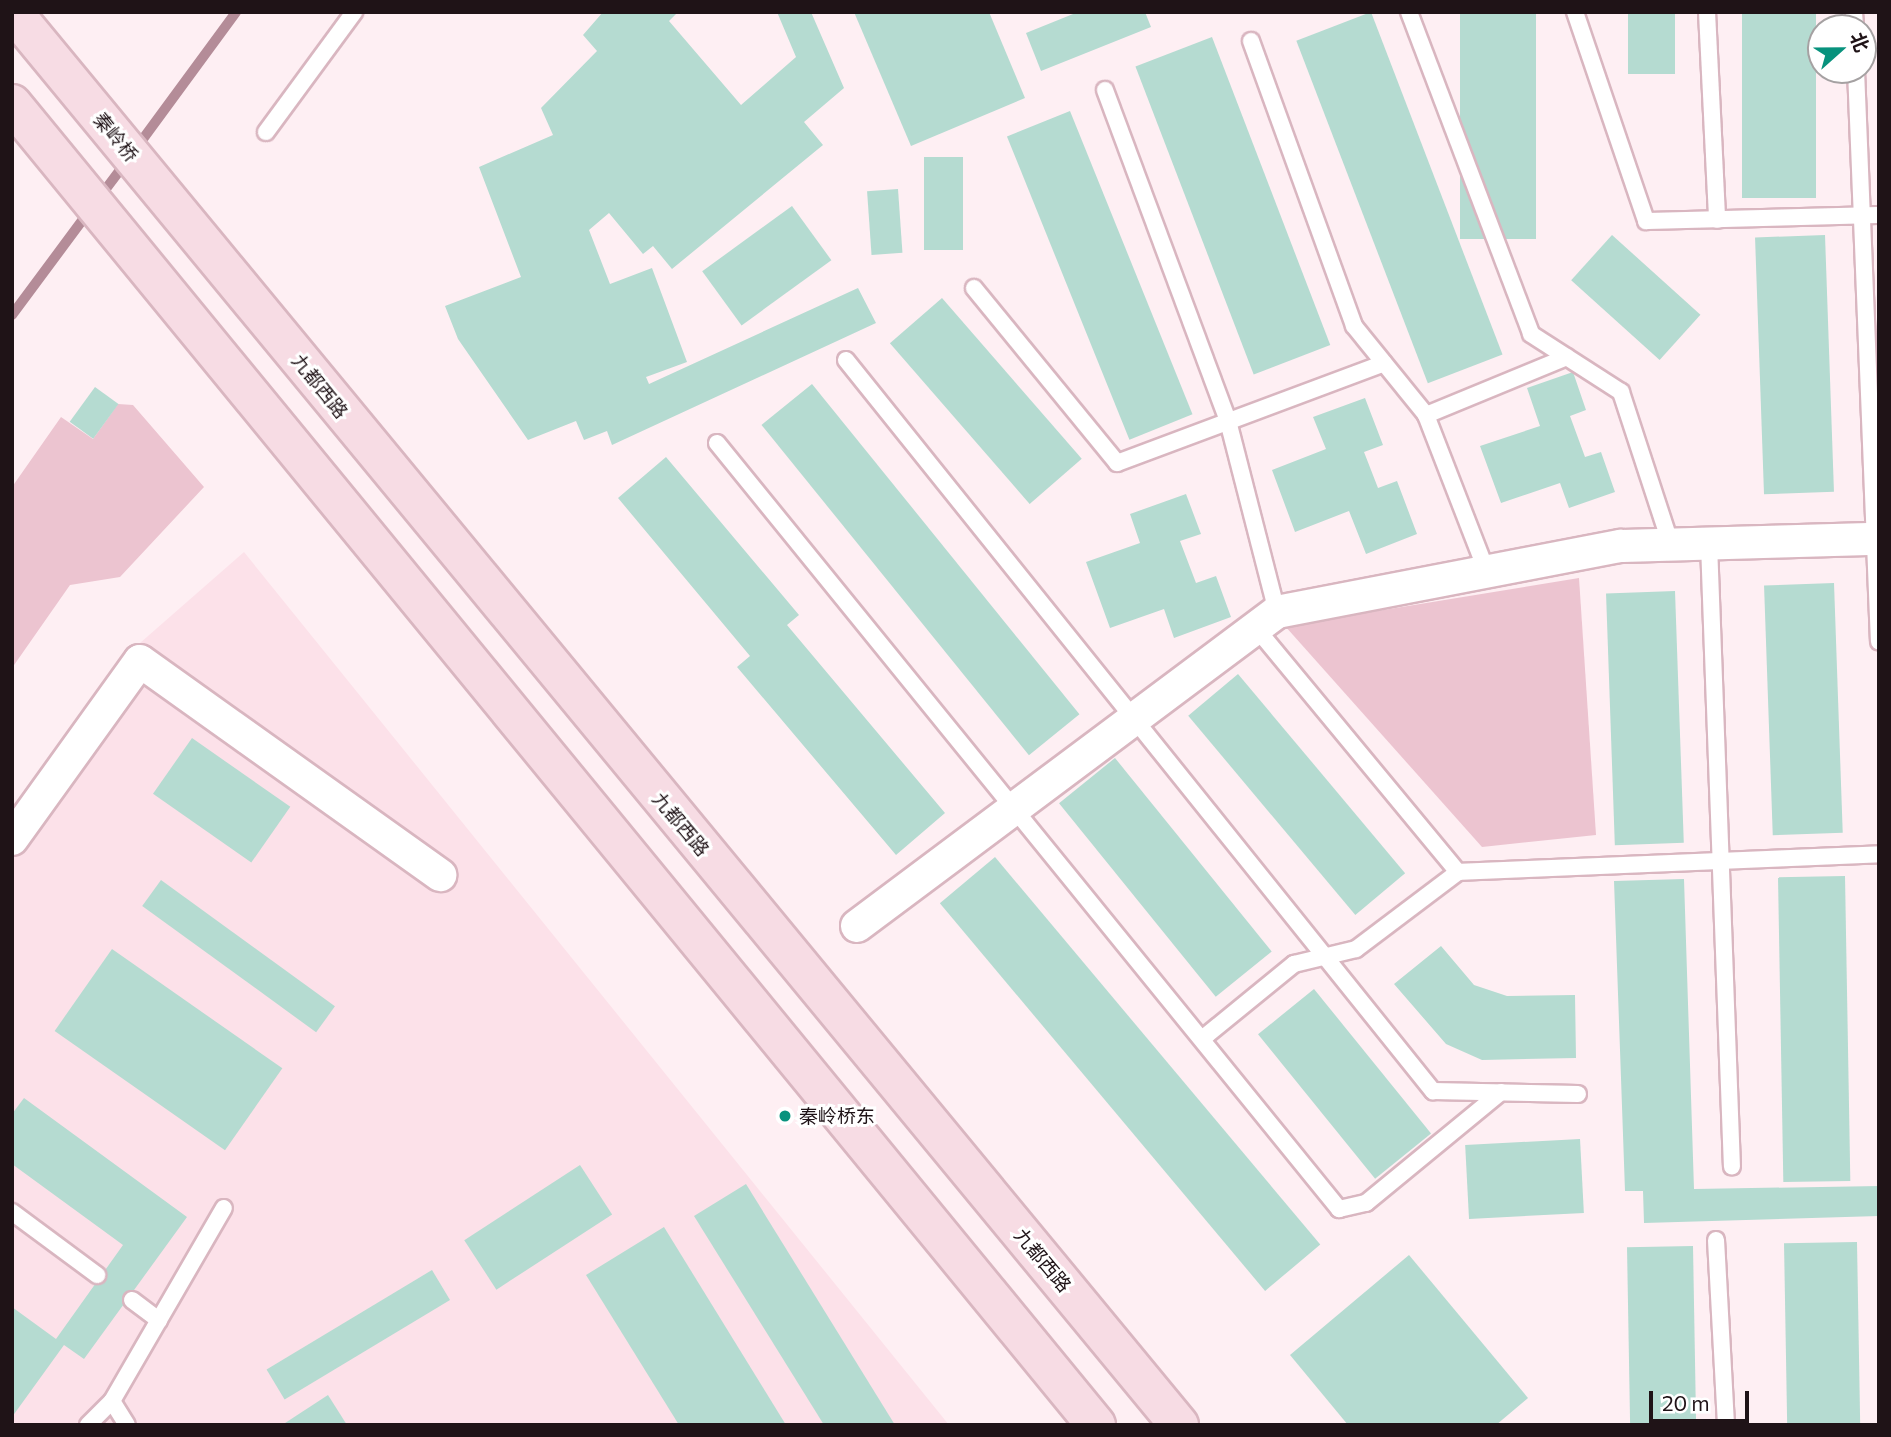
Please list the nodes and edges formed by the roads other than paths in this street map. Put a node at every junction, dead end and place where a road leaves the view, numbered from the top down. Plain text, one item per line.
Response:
1 (13, 12) edge
2 (354, 12) edge
3 (1409, 12) edge
4 (1576, 12) edge
5 (1707, 12) edge
6 (1251, 41) dead end
7 (1857, 84) edge
8 (1105, 90) dead end
9 (13, 105) edge
10 (266, 132) dead end
11 (1879, 215) edge
12 (1862, 216) junction
13 (1717, 219) junction
14 (184, 221) joint
15 (974, 288) dead end
16 (1567, 357) junction
17 (846, 360) dead end
18 (1384, 363) junction
19 (1426, 415) junction
20 (1228, 421) junction
21 (717, 443) dead end
22 (1877, 539) edge
23 (1709, 544) junction
24 (1671, 545) junction
25 (1487, 572) junction
26 (1267, 620) junction
27 (1879, 642) edge
28 (1134, 719) junction
29 (1014, 808) junction
30 (12, 839) edge
31 (1879, 854) edge
32 (1720, 860) junction
33 (1458, 872) junction
34 (440, 875) dead end
35 (857, 926) dead end
36 (1325, 957) junction
37 (1202, 1039) junction
38 (1500, 1092) junction
39 (1578, 1094) dead end
40 (1732, 1167) dead end
41 (224, 1209) dead end
42 (12, 1212) edge
43 (1716, 1240) dead end
44 (97, 1275) dead end
45 (131, 1300) dead end
46 (159, 1320) junction
47 (112, 1401) junction
48 (88, 1425) edge
49 (127, 1425) edge
50 (1096, 1425) edge
51 (1179, 1425) edge
52 (1726, 1425) edge

1 - 14 main road, 秦岭桥
2 - 10 lane
3 - 16 lane
4 - 13 lane
5 - 13 lane
6 - 18 lane
7 - 12 lane
8 - 20 lane
9 - 50 main road
11 - 12 lane
12 - 13 lane
12 - 22 lane
14 - 51 main road, 九都西路
15 - 20 lane
16 - 19 lane
16 - 24 lane
17 - 28 lane
18 - 19 lane
18 - 20 lane
19 - 25 lane
20 - 26 lane
21 - 29 lane
22 - 23 street
22 - 27 lane
23 - 24 street
23 - 32 lane
24 - 25 street
25 - 26 street
26 - 28 street
26 - 33 lane
28 - 29 street
28 - 36 lane
29 - 35 street
29 - 37 lane
30 - 34 street
31 - 32 lane
32 - 33 lane
32 - 40 lane
33 - 36 lane
36 - 37 lane
36 - 38 lane
37 - 38 lane
38 - 39 lane
41 - 46 lane
42 - 44 lane
43 - 52 lane
45 - 46 lane
46 - 47 lane
47 - 48 lane
47 - 49 lane

